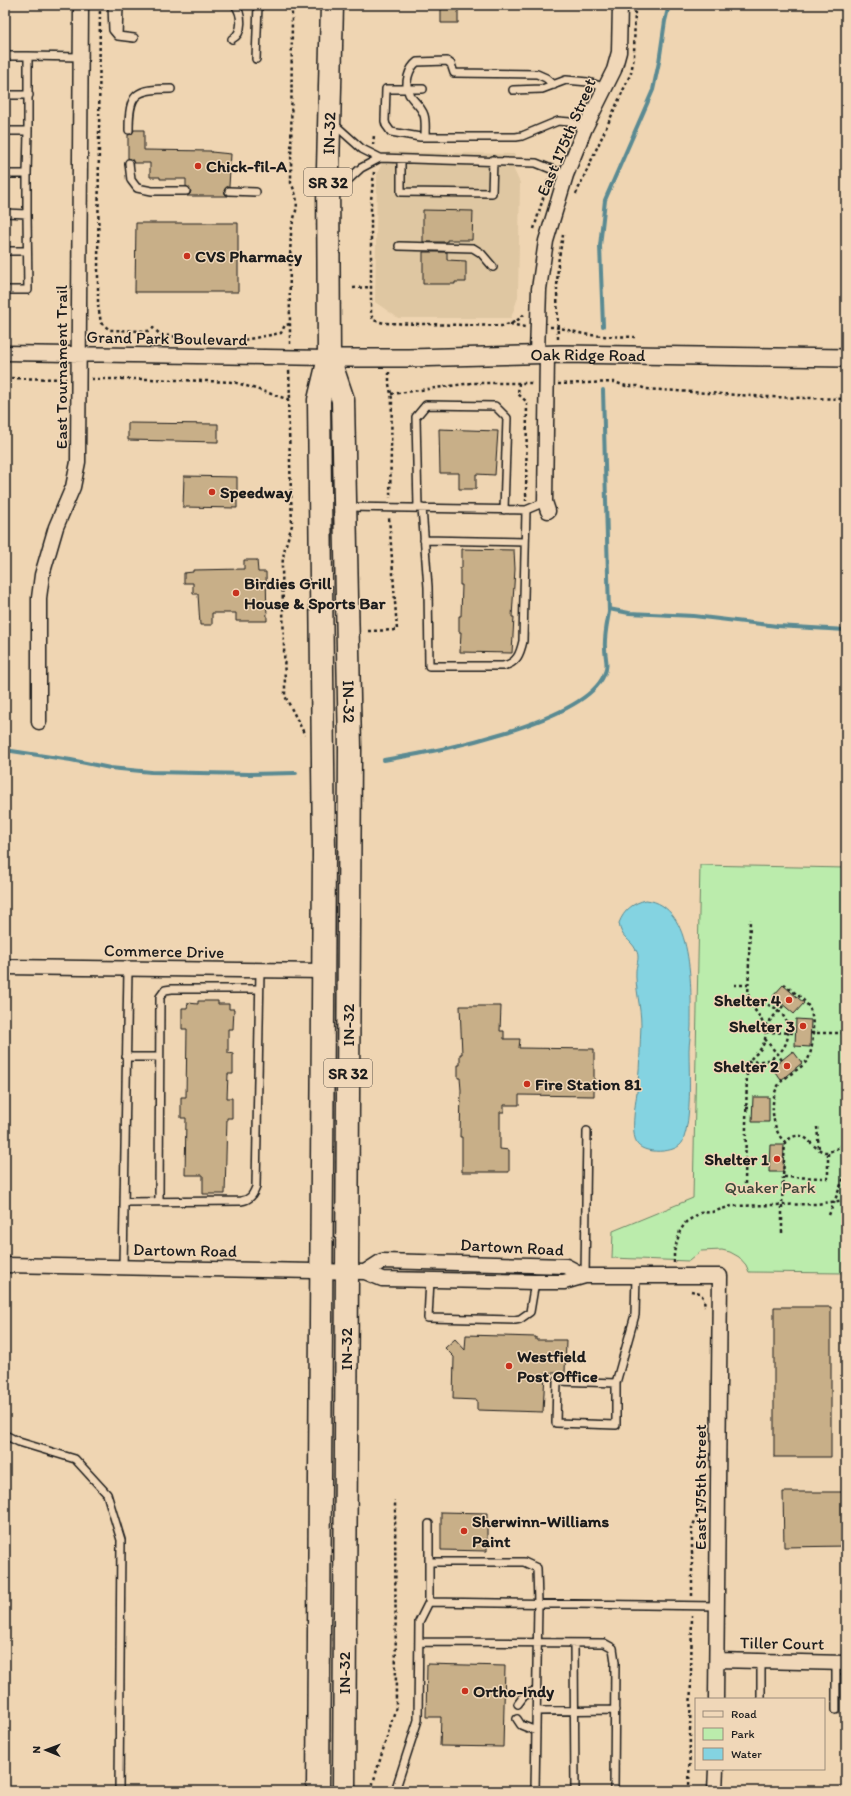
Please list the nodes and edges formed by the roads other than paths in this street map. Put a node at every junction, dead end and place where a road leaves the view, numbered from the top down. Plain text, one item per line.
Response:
1 (81, 5) edge
2 (112, 5) edge
3 (120, 5) edge
4 (235, 5) edge
5 (258, 5) edge
6 (332, 5) edge
7 (620, 5) edge
8 (118, 36) junction
9 (134, 38) dead end
10 (232, 40) dead end
11 (5, 56) edge
12 (28, 56) junction
13 (80, 57) junction
14 (256, 59) dead end
15 (554, 85) junction
16 (606, 88) junction
17 (408, 89) junction
18 (423, 89) dead end
19 (171, 90) dead end
20 (513, 90) dead end
21 (5, 95) edge
22 (29, 95) junction
23 (328, 120) junction
24 (586, 128) junction
25 (129, 130) dead end
26 (5, 131) edge
27 (28, 132) junction
28 (425, 137) junction
29 (375, 158) junction
30 (401, 159) junction
31 (494, 160) junction
32 (130, 163) dead end
33 (559, 172) junction
34 (5, 174) edge
35 (27, 174) junction
36 (186, 191) dead end
37 (229, 191) dead end
38 (256, 192) dead end
39 (328, 199) junction
40 (5, 213) edge
41 (27, 214) junction
42 (398, 246) dead end
43 (5, 251) edge
44 (27, 251) junction
45 (493, 267) dead end
46 (5, 290) edge
47 (5, 353) edge
48 (79, 354) junction
49 (547, 354) junction
50 (329, 358) junction
51 (846, 358) edge
52 (345, 507) junction
53 (547, 507) joint
54 (420, 508) junction
55 (504, 510) junction
56 (526, 510) junction
57 (424, 540) junction
58 (525, 542) junction
59 (39, 722) dead end
60 (5, 967) edge
61 (128, 969) junction
62 (260, 970) junction
63 (323, 972) junction
64 (259, 989) junction
65 (126, 1057) junction
66 (159, 1057) junction
67 (587, 1131) dead end
68 (159, 1201) junction
69 (125, 1202) junction
70 (5, 1265) edge
71 (123, 1267) junction
72 (321, 1271) junction
73 (356, 1272) junction
74 (586, 1276) junction
75 (636, 1276) junction
76 (720, 1276) joint
77 (430, 1280) junction
78 (535, 1282) junction
79 (616, 1383) junction
80 (5, 1434) edge
81 (429, 1524) dead end
82 (429, 1562) junction
83 (429, 1602) junction
84 (538, 1603) junction
85 (717, 1606) junction
86 (418, 1642) junction
87 (537, 1643) junction
88 (574, 1643) junction
89 (717, 1660) junction
90 (761, 1661) junction
91 (841, 1663) edge
92 (536, 1690) junction
93 (716, 1698) edge
94 (761, 1698) edge
95 (518, 1704) dead end
96 (536, 1710) junction
97 (574, 1710) junction
98 (615, 1710) junction
99 (836, 1710) dead end
100 (517, 1719) dead end
101 (536, 1731) junction
102 (716, 1770) edge
103 (119, 1791) edge
104 (318, 1791) edge
105 (344, 1791) edge
106 (395, 1791) edge
107 (535, 1791) edge
108 (575, 1791) edge
109 (614, 1791) edge
110 (715, 1791) edge

1 - 13 street, East Tournament Trail
2 - 8 lane
3 - 8 lane
4 - 10 lane
5 - 14 lane
6 - 23 main road, IN-32 / SR 32
7 - 16 street, East 175th Street
8 - 9 lane
11 - 12 lane
12 - 13 lane
12 - 22 lane
13 - 48 street, East Tournament Trail
15 - 16 lane
15 - 17 lane
15 - 20 lane
16 - 24 street, East 175th Street
17 - 18 lane
17 - 28 lane
17 - 28 lane
19 - 25 lane
21 - 22 lane
22 - 27 lane
23 - 29 lane
23 - 39 main road, IN-32 / SR 32
24 - 28 lane
24 - 33 street, East 175th Street
26 - 27 lane
27 - 35 lane
29 - 30 lane
29 - 39 lane
30 - 31 lane
30 - 31 lane
31 - 33 lane
32 - 36 lane
33 - 49 street, East 175th Street
34 - 35 lane
35 - 41 lane
37 - 38 lane
39 - 50 main road, IN-32 / SR 32
40 - 41 lane
41 - 44 lane
42 - 45 lane
43 - 44 lane
44 - 46 lane
47 - 48 street, Grand Park Boulevard
48 - 50 street, Grand Park Boulevard
48 - 59 street, East Tournament Trail
49 - 50 street, Oak Ridge Road
49 - 51 street, Oak Ridge Road
49 - 53 street, East 175th Street
50 - 52 main road, IN-32 / SR 32
50 - 63 main road, IN-32 / SR 32
52 - 54 lane
52 - 73 main road, IN-32 / SR 32
53 - 56 lane
54 - 55 lane
54 - 55 lane
54 - 57 lane
55 - 56 lane
56 - 58 lane
57 - 58 lane
57 - 58 lane
60 - 61 street, Commerce Drive
61 - 62 street, Commerce Drive
61 - 65 lane
62 - 63 street, Commerce Drive
62 - 64 lane
63 - 72 main road, IN-32 / SR 32
64 - 66 lane
64 - 68 lane
65 - 66 lane
65 - 69 lane
66 - 68 lane
67 - 74 lane
68 - 69 lane
69 - 71 lane
70 - 71 street, Dartown Road
71 - 72 street, Dartown Road
72 - 73 street, Dartown Road
72 - 104 main road, IN-32 / SR 32
73 - 74 street, Dartown Road
73 - 77 street, Dartown Road
73 - 105 main road, IN-32 / SR 32
74 - 75 street, Dartown Road
74 - 78 street, Dartown Road
75 - 76 street, Dartown Road
75 - 79 lane
76 - 85 street, East 175th Street
77 - 78 street, Dartown Road
77 - 78 lane
79 - 79 lane
80 - 103 lane
81 - 82 lane
82 - 83 lane
82 - 84 lane
83 - 84 lane
83 - 86 lane
84 - 85 lane
84 - 87 lane
85 - 89 street, East 175th Street
86 - 87 lane
86 - 106 lane
87 - 88 lane
87 - 92 lane
88 - 97 lane
88 - 98 lane
89 - 90 street, Tiller Court
89 - 93 street, East 175th Street
90 - 91 street, Tiller Court
90 - 94 lane
91 - 99 lane
92 - 95 lane
92 - 96 lane
96 - 97 lane
96 - 101 lane
97 - 98 lane
97 - 108 lane
98 - 109 lane
100 - 101 lane
101 - 107 lane
102 - 110 street

